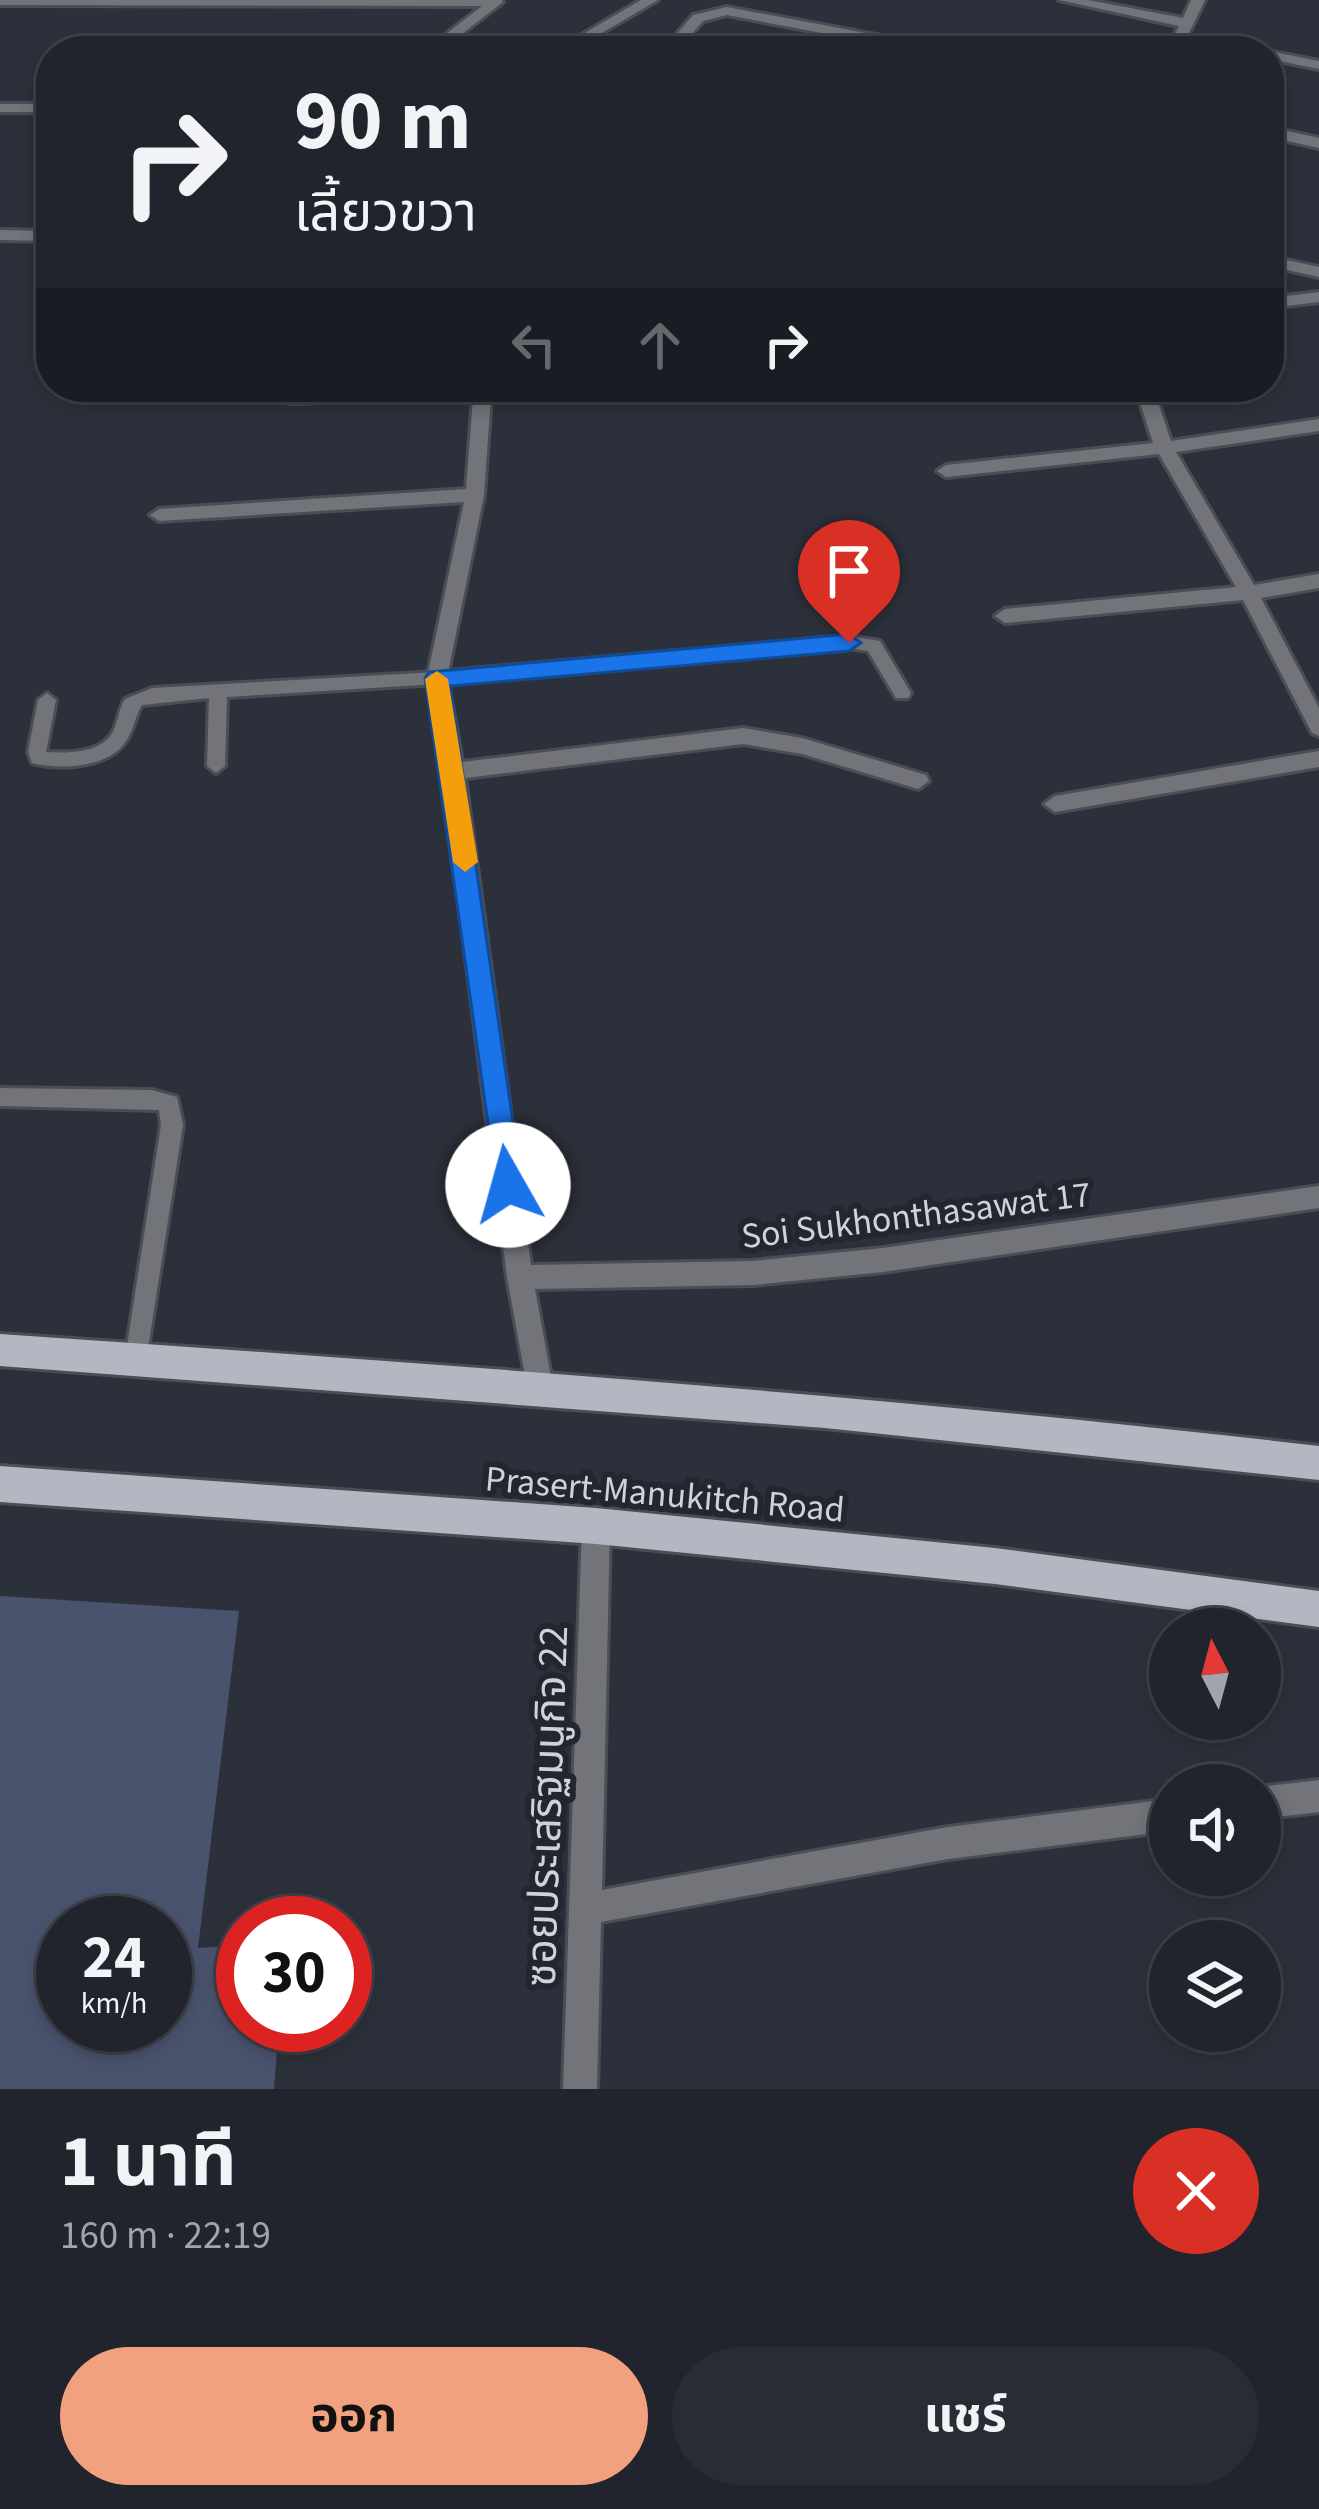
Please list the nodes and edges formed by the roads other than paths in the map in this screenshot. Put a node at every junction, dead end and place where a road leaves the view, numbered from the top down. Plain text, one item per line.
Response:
1 (1066, 0) edge
2 (1198, 0) edge
3 (0, 1) edge
4 (497, 1) edge
5 (643, 1) edge
6 (1188, 23) junction
7 (451, 36) edge
8 (586, 36) edge
9 (682, 36) edge
10 (860, 36) edge
11 (1181, 36) edge
12 (1284, 59) edge
13 (1319, 65) edge
14 (0, 108) edge
15 (36, 108) edge
16 (1284, 135) edge
17 (1319, 143) edge
18 (0, 235) edge
19 (36, 236) edge
20 (1284, 264) edge
21 (1319, 272) edge
22 (1319, 297) edge
23 (1284, 301) edge
24 (482, 402) edge
25 (1149, 402) edge
26 (1319, 425) edge
27 (1163, 448) junction
28 (946, 470) dead end
29 (475, 495) junction
30 (159, 515) dead end
31 (1319, 581) edge
32 (1249, 592) junction
33 (1005, 616) dead end
34 (437, 678) junction
35 (218, 692) junction
36 (902, 692) dead end
37 (46, 700) dead end
38 (1319, 728) edge
39 (1319, 759) edge
40 (216, 766) dead end
41 (454, 771) junction
42 (918, 781) dead end
43 (1055, 804) dead end
44 (0, 1097) edge
45 (1319, 1197) edge
46 (520, 1277) junction
47 (0, 1350) edge
48 (137, 1360) junction
49 (539, 1388) junction
50 (1319, 1463) edge
51 (0, 1484) edge
52 (596, 1526) junction
53 (1319, 1609) edge
54 (1319, 1796) edge
55 (1281, 1801) edge
56 (1149, 1818) edge
57 (585, 1909) junction
58 (580, 2089) edge

1 - 6 street
2 - 6 street
3 - 4 street
4 - 7 street
5 - 8 street
6 - 11 street
9 - 10 street
12 - 13 street
14 - 15 street
16 - 17 street
18 - 19 street
20 - 21 street
22 - 23 street
24 - 29 street
25 - 27 street
26 - 27 street
27 - 28 street
27 - 32 street
29 - 30 street
29 - 34 street
31 - 32 street
32 - 33 street
32 - 38 street
34 - 35 lane
34 - 36 lane
34 - 41 street
35 - 37 lane
35 - 40 lane
39 - 43 street
41 - 42 street
41 - 46 street
44 - 48 lane
45 - 46 street, Soi Sukhonthasawat 17
46 - 49 street
47 - 48 main road
48 - 49 main road
49 - 50 main road
51 - 52 main road, Prasert-Manukitch Road
52 - 53 main road, Prasert-Manukitch Road
52 - 57 street, ซอยประเสริฐมนูกิจ 22
54 - 55 street
56 - 57 street
57 - 58 street, ซอยประเสริฐมนูกิจ 22

